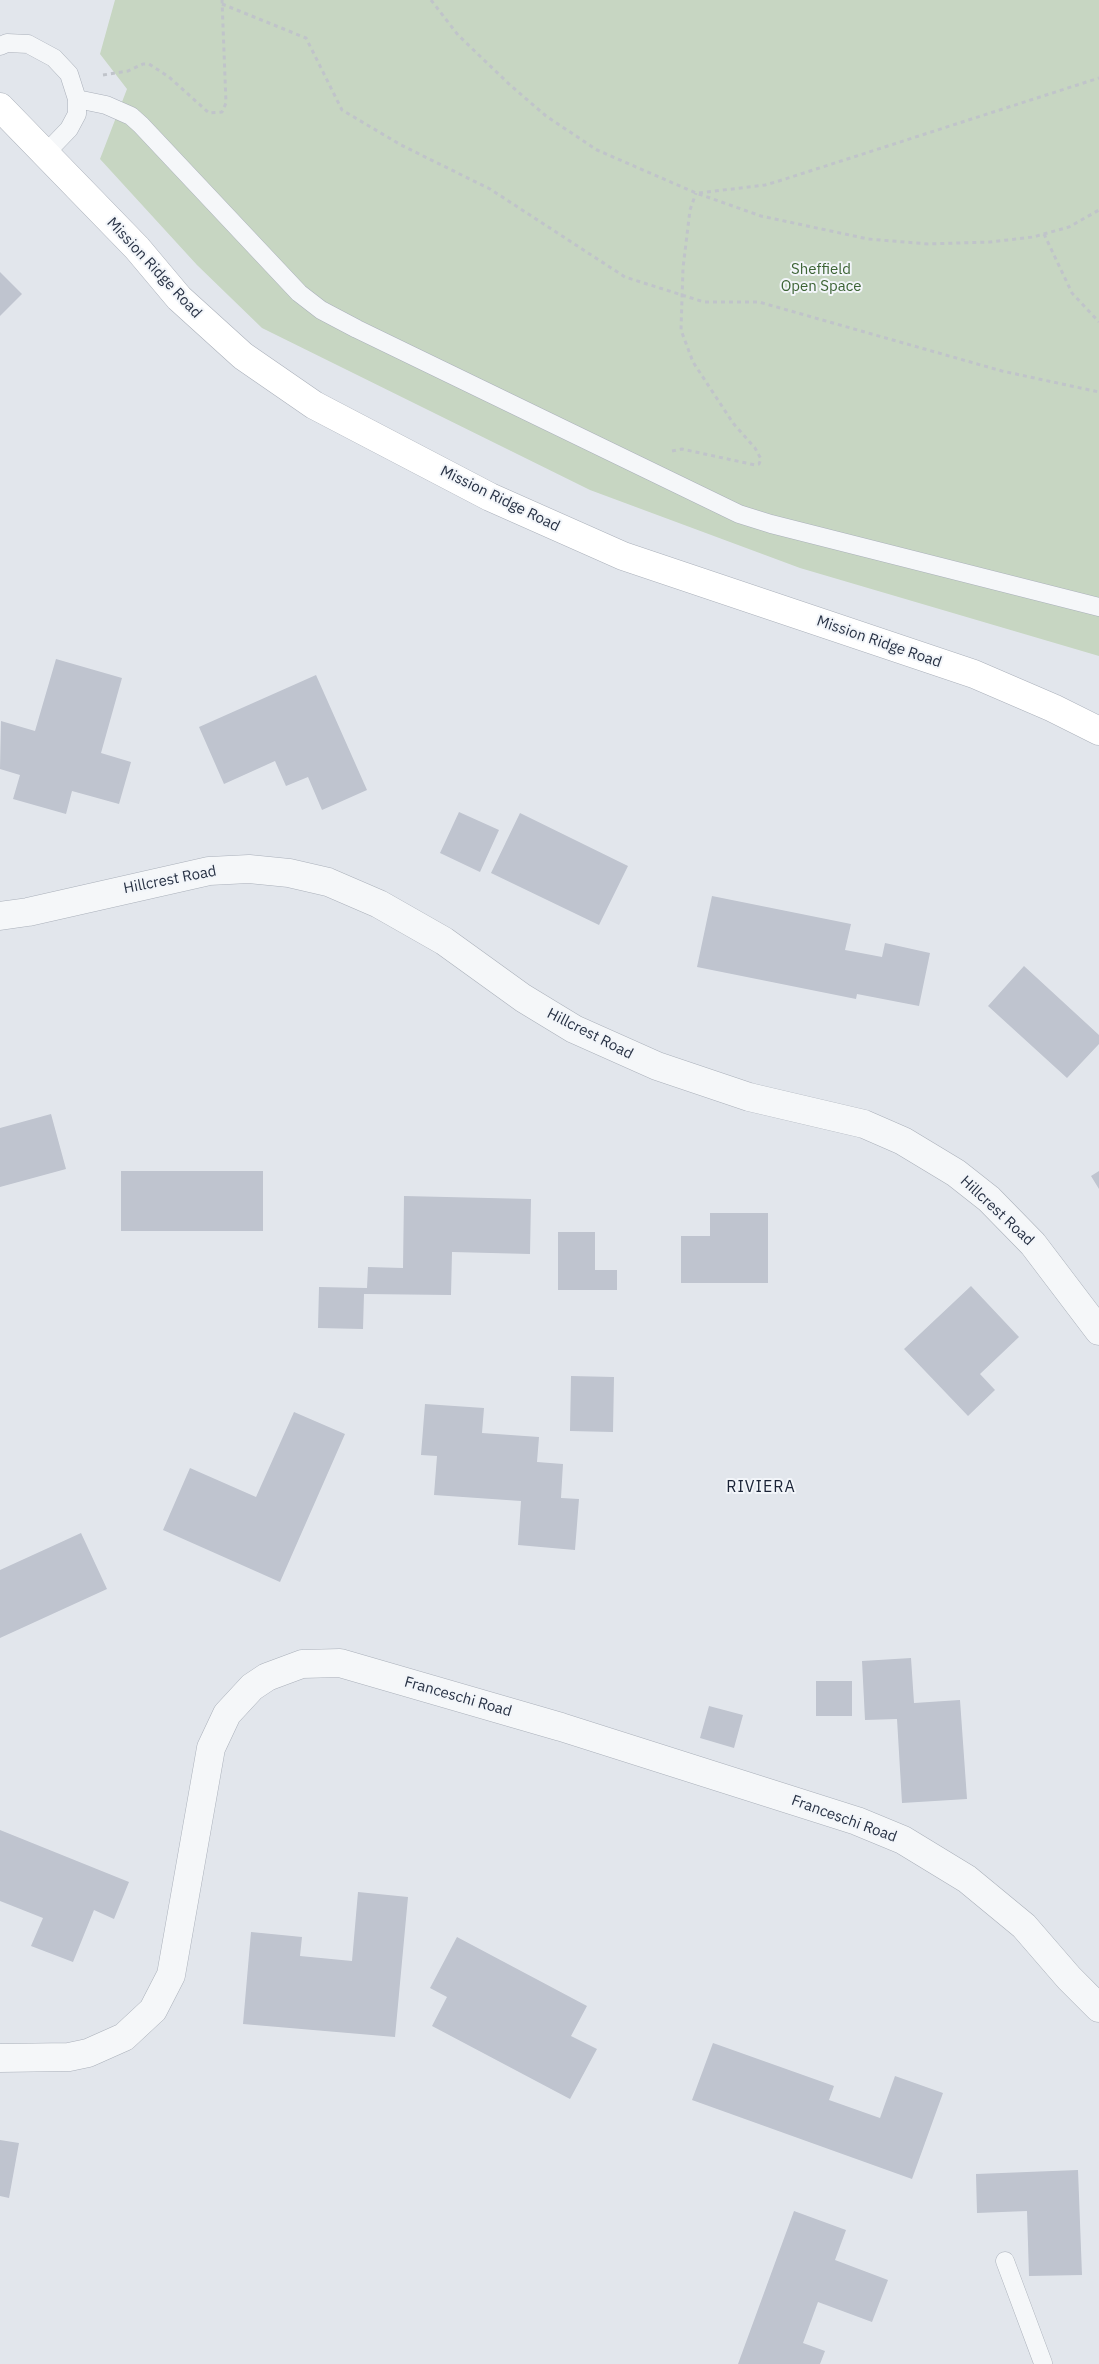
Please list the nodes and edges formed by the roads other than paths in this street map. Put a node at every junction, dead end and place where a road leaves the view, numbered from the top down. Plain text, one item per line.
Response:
1 (0, 46) edge
2 (76, 92) junction
3 (0, 107) edge
4 (44, 155) junction
5 (1099, 607) edge
6 (1099, 731) edge
7 (0, 916) edge
8 (1099, 1331) edge
9 (1099, 2008) edge
10 (0, 2058) edge
11 (1005, 2261) dead end
12 (1044, 2364) edge

1 - 2 lane
2 - 4 lane
2 - 5 lane
3 - 4 main road, Mission Ridge Road
4 - 6 main road, Mission Ridge Road
7 - 8 street, Hillcrest Road
9 - 10 street, Franceschi Road
11 - 12 lane

